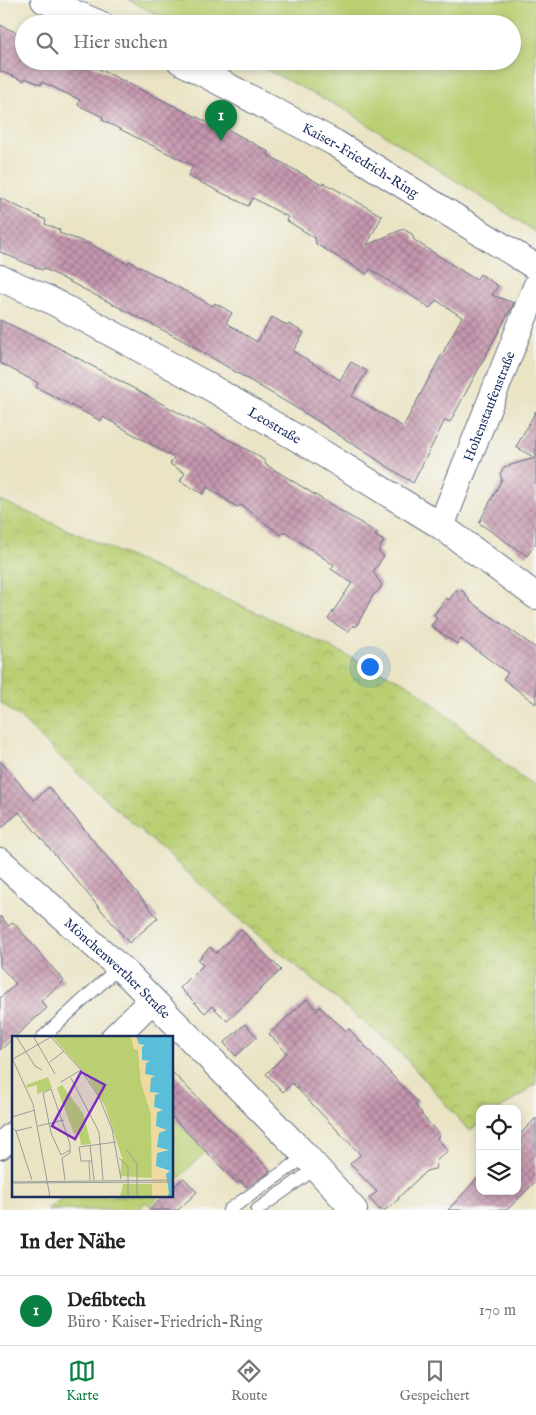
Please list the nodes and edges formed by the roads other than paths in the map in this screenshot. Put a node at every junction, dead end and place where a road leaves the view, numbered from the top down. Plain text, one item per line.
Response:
1 (44, 0) edge
2 (79, 15) edge
3 (197, 70) edge
4 (536, 268) edge
5 (0, 278) edge
6 (536, 287) edge
7 (441, 526) junction
8 (536, 596) edge
9 (0, 861) edge
10 (119, 967) junction
11 (152, 1000) junction
12 (44, 1036) edge
13 (116, 1036) edge
14 (12, 1136) edge
15 (0, 1146) edge
16 (311, 1162) junction
17 (229, 1210) edge
18 (257, 1210) edge
19 (354, 1210) edge

1 - 2 street
3 - 4 street, Kaiser-Friedrich-Ring
5 - 7 street, Leostraße
6 - 7 street, Hohenstaufenstraße
7 - 8 street, Leostraße
9 - 10 street, Mönchenwerther Straße
10 - 11 street, Mönchenwerther Straße
10 - 12 lane
11 - 13 street
11 - 16 street, Mönchenwerther Straße
14 - 15 street
16 - 17 lane
16 - 18 lane
16 - 19 street, Mönchenwerther Straße

